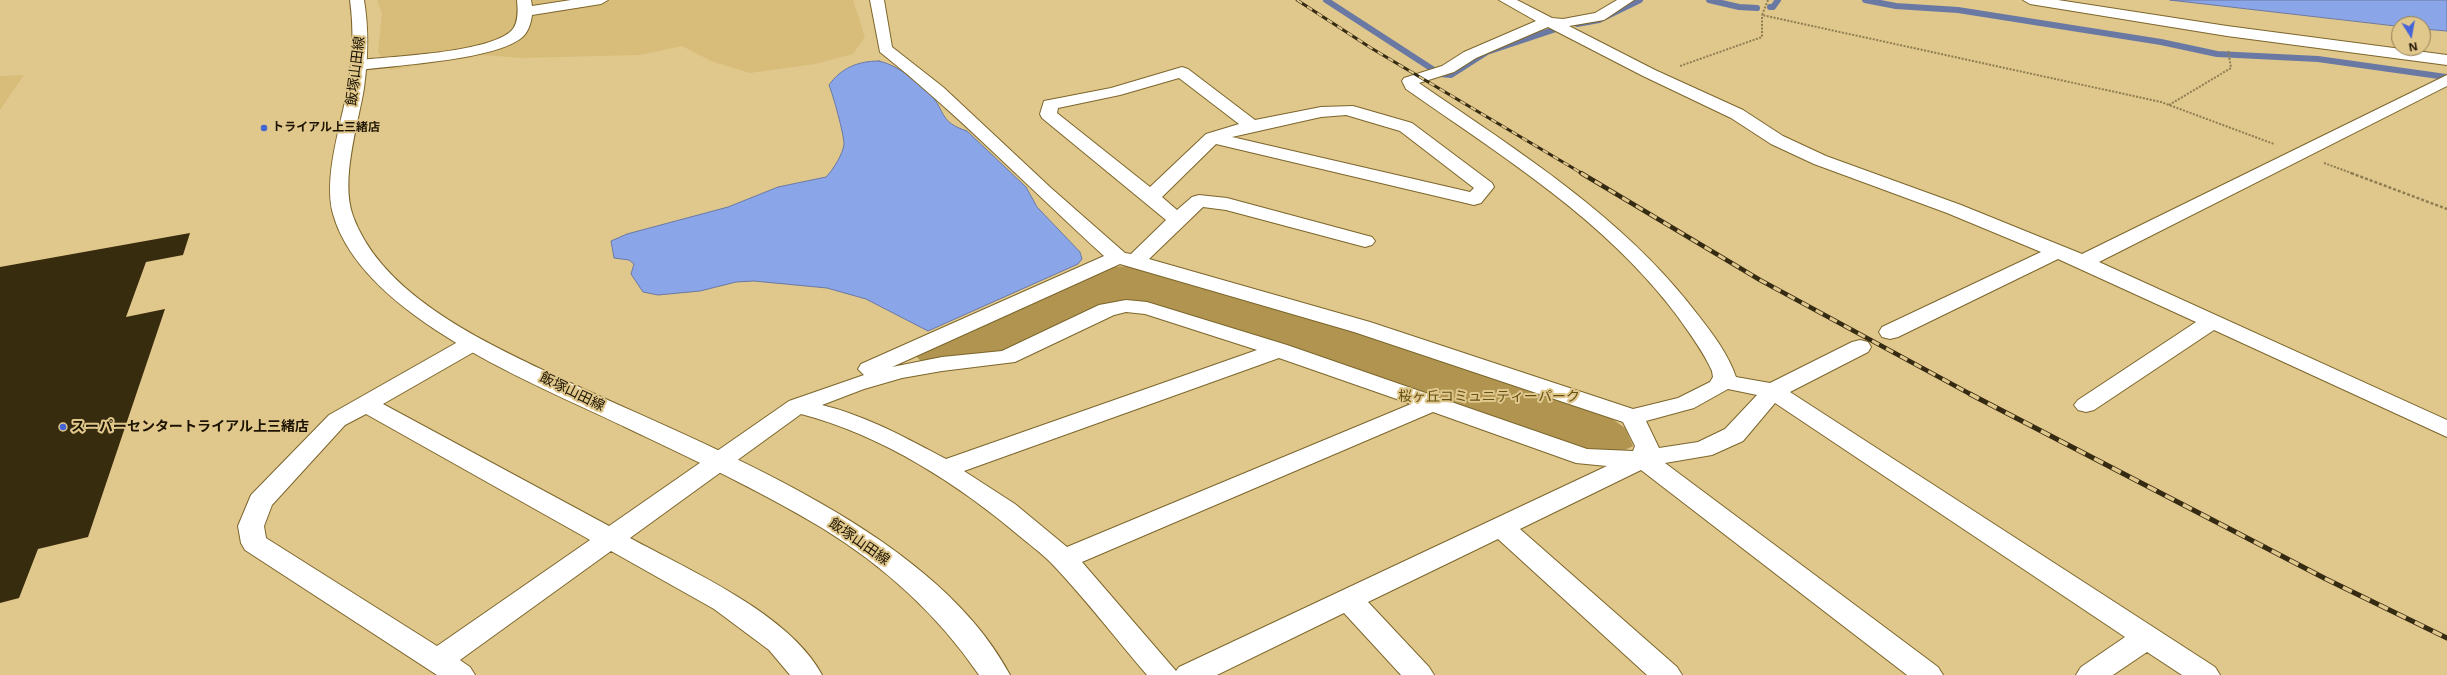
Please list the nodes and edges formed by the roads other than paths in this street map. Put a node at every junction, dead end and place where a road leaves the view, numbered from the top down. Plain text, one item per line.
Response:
1 (357, 0) edge
2 (600, 0) edge
3 (877, 0) edge
4 (1506, 0) edge
5 (2030, 0) edge
6 (1621, 1) edge
7 (525, 5) edge
8 (1554, 26) junction
9 (2447, 60) edge
10 (360, 66) junction
11 (2447, 80) edge
12 (1252, 126) junction
13 (1212, 138) junction
14 (1151, 197) junction
15 (1177, 220) junction
16 (1365, 241) dead end
17 (2058, 251) junction
18 (1127, 260) junction
19 (2083, 262) junction
20 (2213, 321) junction
21 (1890, 332) dead end
22 (471, 344) junction
23 (1860, 347) dead end
24 (1279, 350) junction
25 (1723, 380) junction
26 (1773, 391) junction
27 (366, 404) junction
28 (1432, 404) junction
29 (2086, 405) dead end
30 (797, 406) junction
31 (1632, 417) junction
32 (2447, 429) edge
33 (1643, 459) junction
34 (717, 461) junction
35 (944, 469) junction
36 (1500, 526) junction
37 (611, 540) junction
38 (1064, 559) junction
39 (1348, 599) junction
40 (2147, 637) junction
41 (450, 667) edge
42 (807, 675) edge
43 (995, 675) edge
44 (1164, 675) edge
45 (1189, 675) edge
46 (1420, 675) edge
47 (1667, 675) edge
48 (1928, 675) edge
49 (2091, 675) edge
50 (2205, 675) edge

1 - 10 street, 飯塚山田線
2 - 7 street
3 - 18 street
4 - 8 street
5 - 9 street
6 - 8 street
7 - 10 street
8 - 17 street
8 - 25 street
10 - 22 street, 飯塚山田線
11 - 19 street
12 - 13 street
12 - 13 street
12 - 14 street
13 - 14 street
14 - 15 street
15 - 16 street
15 - 18 street
17 - 19 street
17 - 21 street
18 - 30 street
18 - 31 street
19 - 20 street
20 - 29 street
20 - 32 street
22 - 27 street
22 - 34 street, 飯塚山田線
23 - 26 street
24 - 28 street
24 - 30 street
24 - 35 street
25 - 26 street
25 - 31 street
26 - 33 street
26 - 40 street
27 - 37 street
27 - 41 street
28 - 33 street
28 - 38 street
30 - 34 street
30 - 35 street
31 - 33 street
33 - 36 street
33 - 48 street
34 - 37 street
34 - 43 street, 飯塚山田線
35 - 38 street
36 - 39 street
36 - 47 street
37 - 41 street
37 - 42 street
38 - 44 street
39 - 45 street
39 - 46 street
40 - 49 street
40 - 50 street

